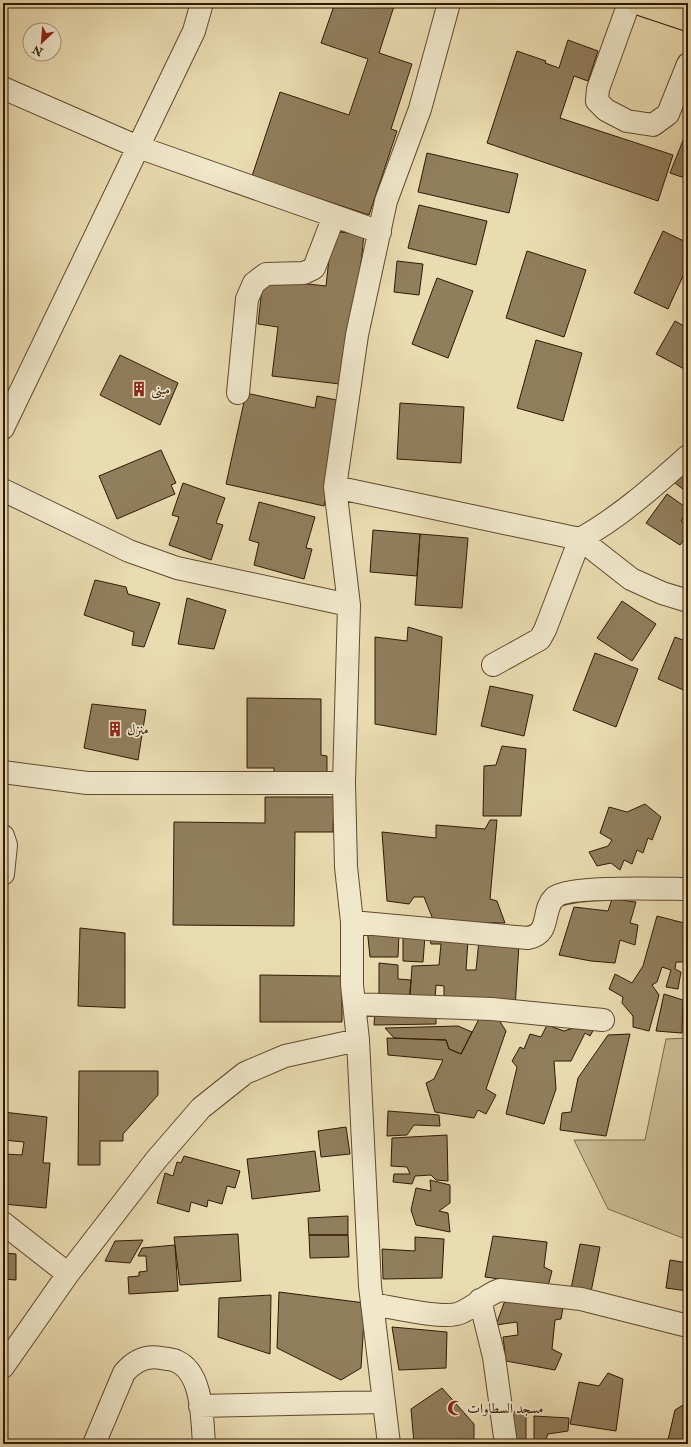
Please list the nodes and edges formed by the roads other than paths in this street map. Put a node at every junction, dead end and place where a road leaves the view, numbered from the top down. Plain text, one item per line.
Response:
1 (202, 3) edge
2 (449, 3) edge
3 (629, 3) edge
4 (637, 3) edge
5 (688, 20) edge
6 (688, 64) edge
7 (3, 88) edge
8 (138, 147) junction
9 (334, 216) junction
10 (380, 232) junction
11 (238, 393) dead end
12 (3, 428) edge
13 (688, 456) edge
14 (335, 486) junction
15 (3, 490) edge
16 (580, 539) junction
17 (688, 601) edge
18 (349, 605) junction
19 (493, 665) dead end
20 (3, 772) edge
21 (344, 783) junction
22 (3, 836) edge
23 (3, 874) edge
24 (688, 889) edge
25 (352, 922) junction
26 (354, 1004) junction
27 (603, 1020) dead end
28 (358, 1040) junction
29 (3, 1223) edge
30 (68, 1274) junction
31 (480, 1300) junction
32 (372, 1304) junction
33 (688, 1326) edge
34 (3, 1367) edge
35 (384, 1402) junction
36 (200, 1406) junction
37 (94, 1444) edge
38 (204, 1444) edge
39 (389, 1444) edge
40 (506, 1444) edge

1 - 8 street
2 - 10 street
3 - 6 street
4 - 5 main road
7 - 8 street
8 - 9 street
8 - 12 street
9 - 10 street
9 - 11 street
10 - 14 street
13 - 16 street
14 - 16 street
14 - 18 street
15 - 18 street
16 - 17 street
16 - 19 street
18 - 21 street
20 - 21 street
21 - 25 street
22 - 23 street
24 - 25 street
25 - 26 street
26 - 27 street
26 - 28 street
28 - 30 street
28 - 32 street
29 - 30 street
30 - 34 street
31 - 32 street
31 - 33 street
31 - 40 street
32 - 35 street
35 - 36 street
35 - 39 street
36 - 37 street
36 - 38 street

